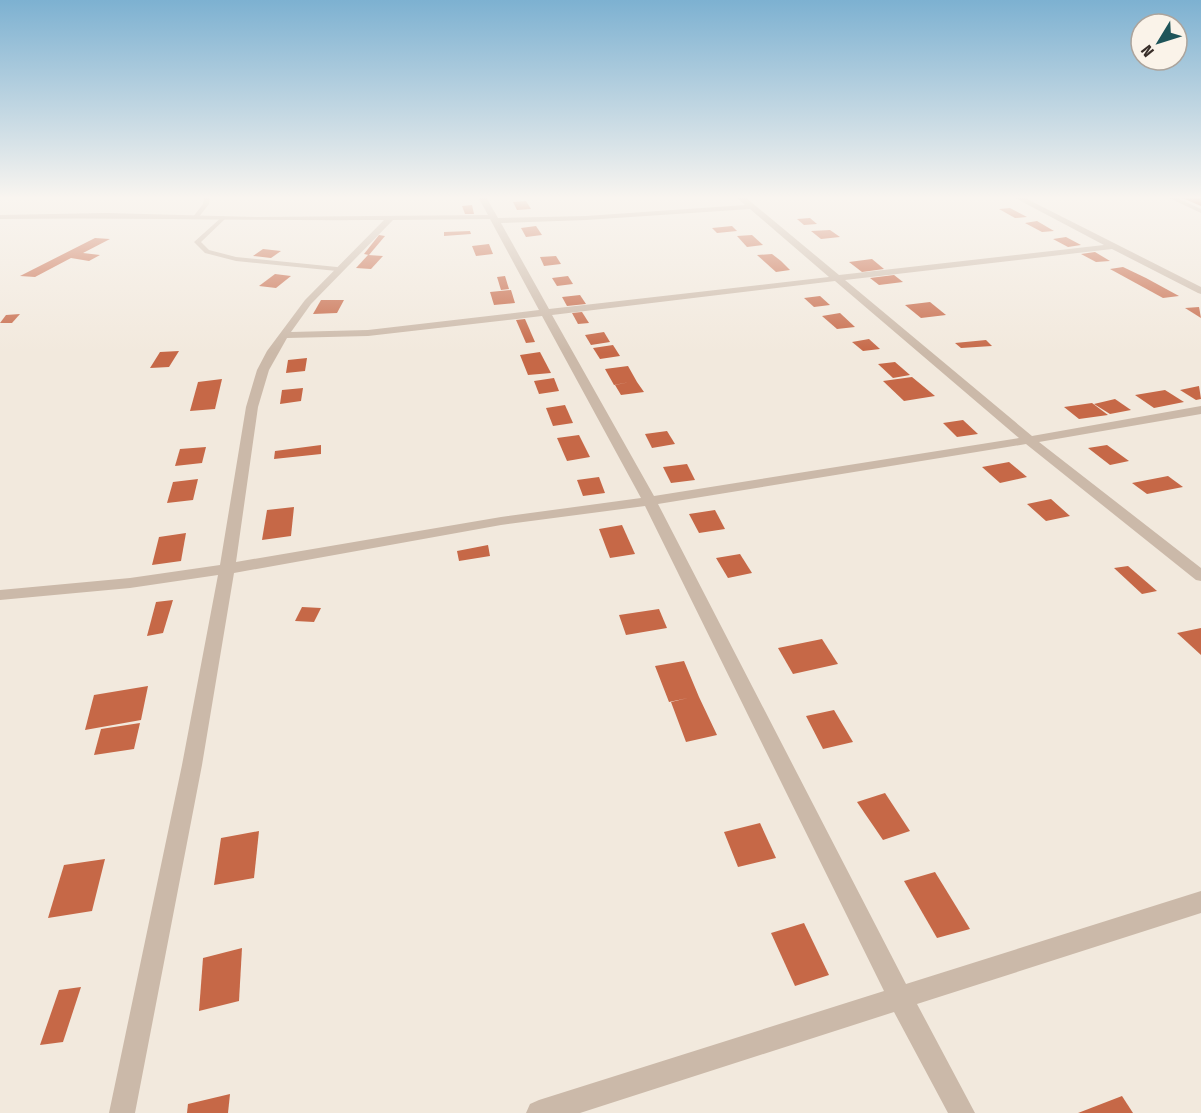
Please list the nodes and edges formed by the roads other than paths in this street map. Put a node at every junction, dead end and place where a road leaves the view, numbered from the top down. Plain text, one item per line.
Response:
1 (204, 249) edge
2 (358, 249) edge
3 (511, 249) edge
4 (800, 249) edge
5 (1088, 249) edge
6 (1121, 249) edge
7 (337, 269) junction
8 (833, 277) junction
9 (1201, 291) edge
10 (546, 312) junction
11 (285, 335) junction
12 (1201, 410) edge
13 (1029, 440) junction
14 (649, 500) junction
15 (227, 569) junction
16 (1201, 576) edge
17 (0, 595) edge
18 (1201, 902) edge
19 (900, 998) junction
20 (122, 1113) edge
21 (539, 1113) edge
22 (962, 1113) edge

1 - 7 lane
2 - 7 street
3 - 10 street
4 - 8 street
5 - 8 street
6 - 9 street
7 - 11 street
8 - 10 street
8 - 13 street
10 - 11 street
10 - 14 street
11 - 15 street
12 - 13 street
13 - 14 street
13 - 16 street
14 - 15 street
14 - 19 street
15 - 17 street
15 - 20 street
18 - 19 street
19 - 21 street
19 - 22 street

